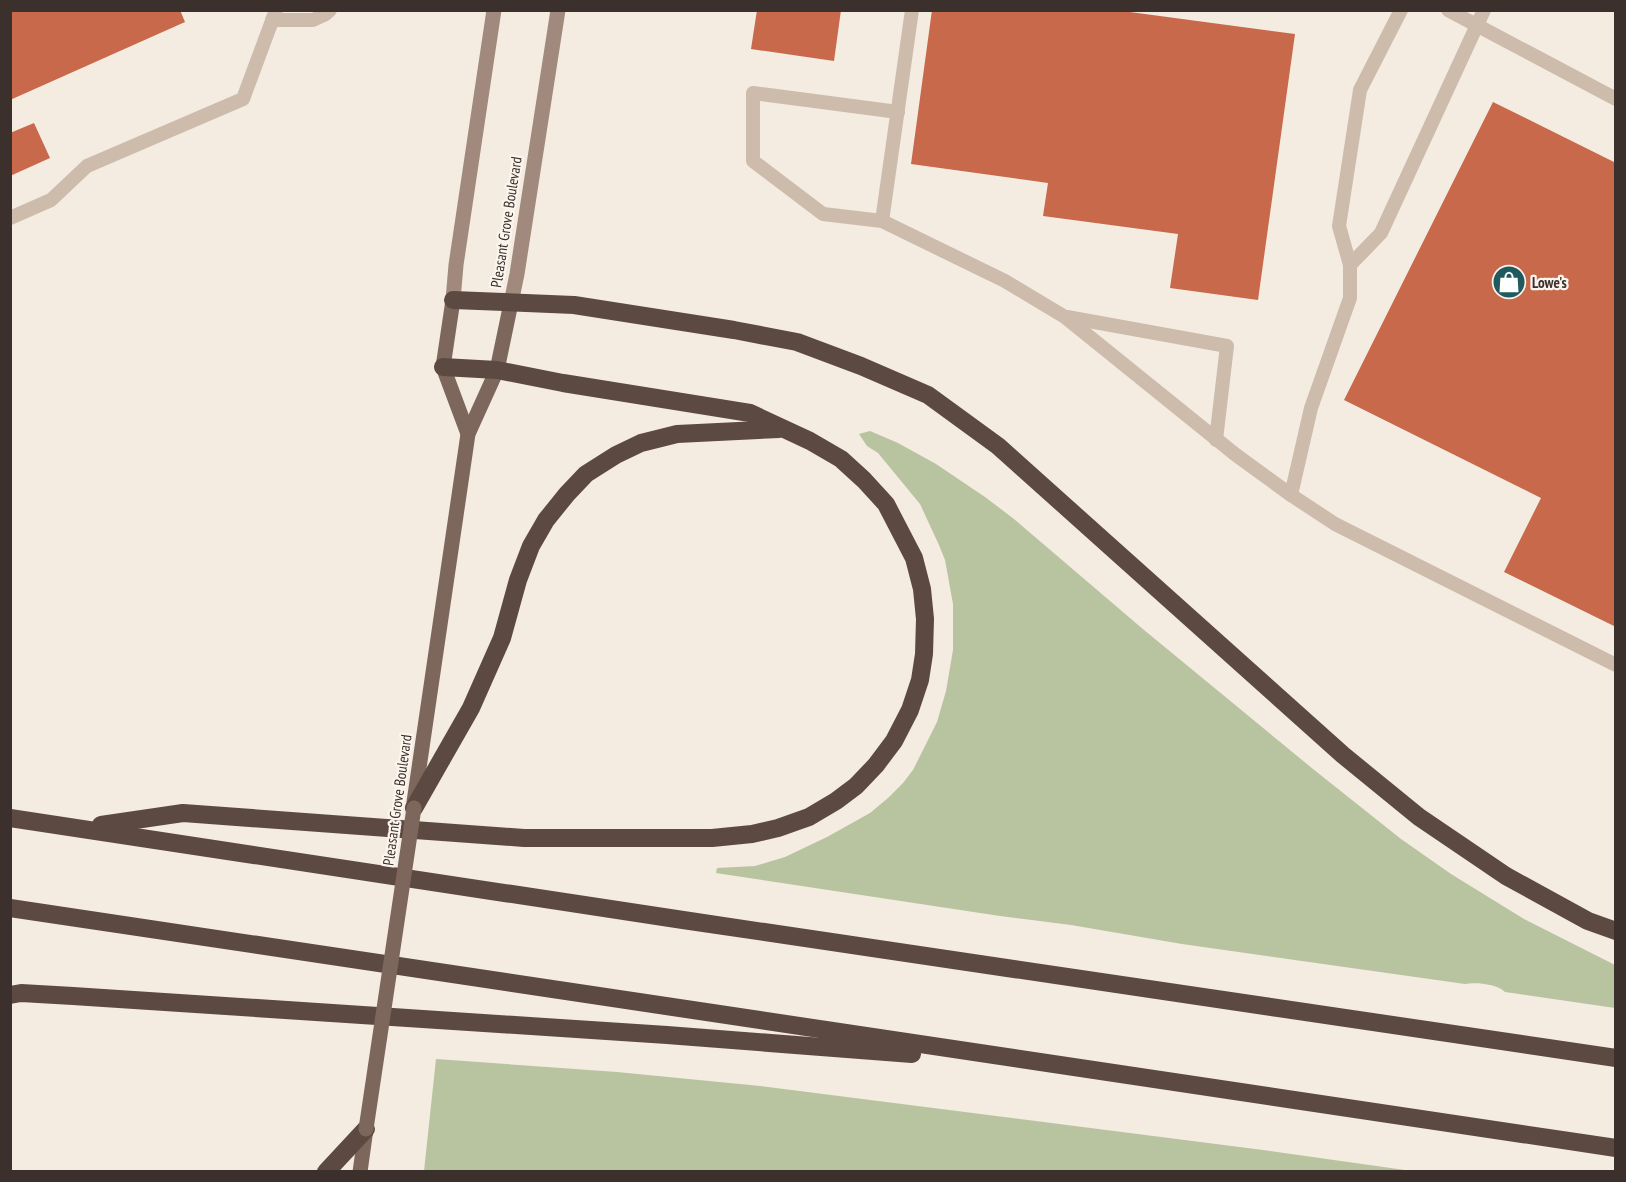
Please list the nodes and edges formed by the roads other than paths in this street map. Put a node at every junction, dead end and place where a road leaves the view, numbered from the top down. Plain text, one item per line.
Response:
1 (330, 10) edge
2 (494, 10) edge
3 (558, 10) edge
4 (912, 10) edge
5 (1401, 10) edge
6 (1448, 10) edge
7 (1484, 10) edge
8 (274, 15) edge
9 (1476, 26) junction
10 (1616, 99) edge
11 (898, 112) junction
12 (10, 218) edge
13 (882, 221) junction
14 (1350, 265) junction
15 (453, 300) junction
16 (511, 303) junction
17 (1065, 316) junction
18 (443, 367) junction
19 (497, 370) junction
20 (781, 429) junction
21 (468, 434) junction
22 (1216, 440) junction
23 (1291, 495) junction
24 (1616, 665) edge
25 (414, 808) junction
26 (10, 818) edge
27 (82, 828) junction
28 (10, 908) edge
29 (1616, 931) edge
30 (10, 995) edge
31 (1616, 1058) edge
32 (1071, 1067) junction
33 (366, 1130) junction
34 (1616, 1148) edge
35 (326, 1172) edge
36 (360, 1172) edge

1 - 8 lane
2 - 15 main road, Pleasant Grove Boulevard
3 - 16 main road, Pleasant Grove Boulevard
4 - 11 lane
5 - 14 lane
6 - 9 lane
7 - 9 lane
8 - 12 lane
9 - 10 lane
9 - 14 lane
11 - 13 lane
11 - 13 lane
13 - 17 lane
14 - 23 lane
15 - 16 highway
15 - 18 main road, Pleasant Grove Boulevard
16 - 19 main road, Pleasant Grove Boulevard
16 - 29 highway
17 - 22 lane
17 - 22 lane
18 - 19 highway
18 - 21 main road, Pleasant Grove Boulevard
19 - 20 highway
19 - 21 main road, Pleasant Grove Boulevard
20 - 25 highway
20 - 27 highway
21 - 25 main road, Pleasant Grove Boulevard
22 - 23 lane
23 - 24 lane
25 - 33 main road, Pleasant Grove Boulevard, bridge
26 - 27 highway
27 - 31 highway
28 - 32 highway
30 - 32 highway
32 - 34 highway
33 - 35 highway
33 - 36 main road, Pleasant Grove Boulevard

